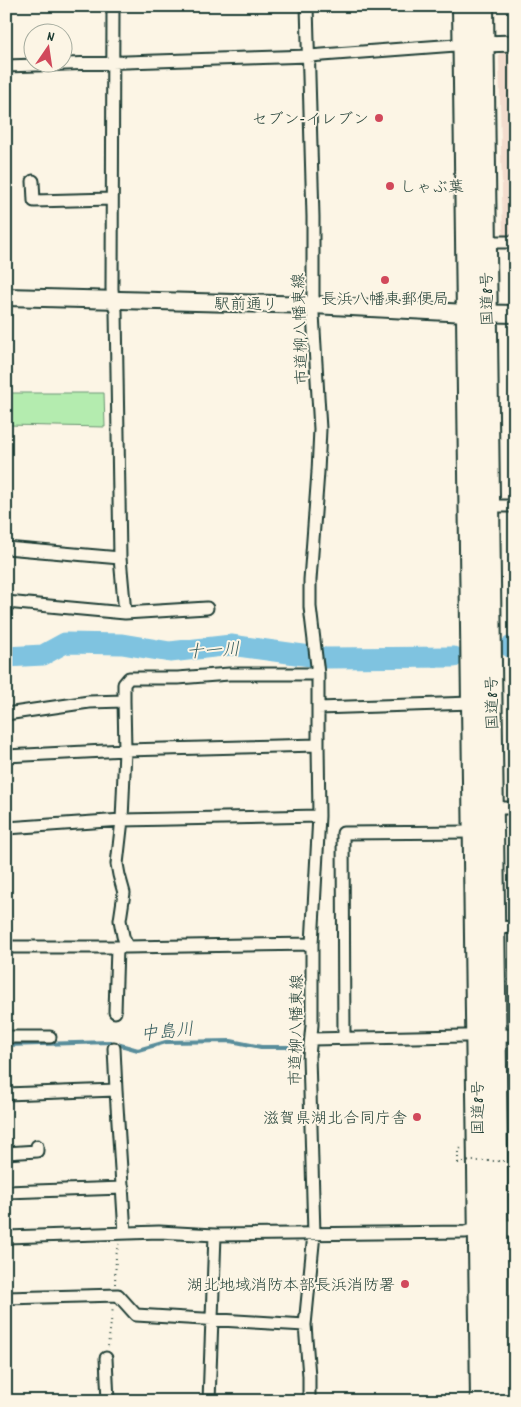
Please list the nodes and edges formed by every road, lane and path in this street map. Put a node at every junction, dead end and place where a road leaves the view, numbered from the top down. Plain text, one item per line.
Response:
1 (113, 6) edge
2 (307, 6) edge
3 (463, 6) edge
4 (483, 6) edge
5 (515, 43) edge
6 (473, 44) junction
7 (309, 56) junction
8 (113, 62) junction
9 (6, 66) edge
10 (33, 181) dead end
11 (112, 199) junction
12 (485, 242) junction
13 (515, 242) edge
14 (6, 296) edge
15 (113, 300) junction
16 (313, 305) junction
17 (476, 313) junction
18 (515, 314) edge
19 (489, 506) junction
20 (515, 506) edge
21 (6, 548) edge
22 (120, 558) junction
23 (6, 602) edge
24 (207, 608) dead end
25 (125, 613) junction
26 (318, 674) junction
27 (124, 701) junction
28 (472, 703) junction
29 (318, 708) junction
30 (6, 714) edge
31 (318, 745) junction
32 (125, 750) junction
33 (6, 756) edge
34 (493, 808) junction
35 (515, 808) edge
36 (320, 816) junction
37 (6, 820) edge
38 (122, 820) junction
39 (473, 832) junction
40 (515, 927) edge
41 (494, 928) junction
42 (312, 944) junction
43 (6, 947) edge
44 (122, 947) junction
45 (116, 1012) dead end
46 (515, 1034) edge
47 (486, 1035) junction
48 (50, 1036) dead end
49 (6, 1037) edge
50 (344, 1038) junction
51 (311, 1039) junction
52 (114, 1048) dead end
53 (116, 1090) junction
54 (6, 1094) edge
55 (37, 1146) dead end
56 (458, 1152) dead end
57 (6, 1153) edge
58 (512, 1162) dead end
59 (123, 1188) junction
60 (6, 1192) edge
61 (478, 1228) junction
62 (506, 1228) edge
63 (125, 1233) junction
64 (314, 1234) junction
65 (215, 1235) junction
66 (6, 1237) edge
67 (6, 1298) edge
68 (212, 1320) junction
69 (305, 1325) junction
70 (106, 1358) dead end
71 (108, 1401) edge
72 (209, 1401) edge
73 (309, 1401) edge
74 (481, 1401) edge
75 (500, 1401) edge

1 - 8 street
2 - 7 street, 市道柳八幡東線
3 - 6 highway, 国道8号
4 - 6 highway, 国道8号
5 - 6 street
6 - 7 street
6 - 12 highway, 国道8号
6 - 17 highway, 国道8号
7 - 8 street
7 - 16 street, 市道柳八幡東線
8 - 9 street
8 - 11 street
10 - 11 street
11 - 15 street
12 - 13 street
12 - 17 highway, 国道8号
14 - 15 main road, 駅前通り
15 - 16 main road, 駅前通り
15 - 22 street
16 - 17 main road, 駅前通り
16 - 26 street, 市道柳八幡東線
17 - 18 main road, 駅前通り
17 - 19 highway, 国道8号
17 - 28 highway, 国道8号
19 - 20 street
19 - 34 highway, 国道8号
21 - 22 street
22 - 25 street
23 - 25 street
24 - 25 street
26 - 27 street
26 - 29 street, 市道柳八幡東線
27 - 30 street
27 - 32 street
28 - 29 street
28 - 39 highway, 国道8号
29 - 31 street, 市道柳八幡東線
31 - 32 street
31 - 36 street, 市道柳八幡東線
32 - 33 street
32 - 38 street
34 - 35 street
34 - 41 highway, 国道8号
36 - 38 street
36 - 42 street, 市道柳八幡東線
37 - 38 street
38 - 44 street
39 - 47 highway, 国道8号
39 - 50 street
40 - 41 street
41 - 47 highway, 国道8号
42 - 44 street
42 - 51 street, 市道柳八幡東線
43 - 44 street
44 - 45 street
46 - 47 street
47 - 50 street
47 - 61 highway, 国道8号
47 - 62 highway, 国道8号
48 - 49 street
50 - 51 street
51 - 64 street, 市道柳八幡東線
52 - 53 street
53 - 54 street
53 - 59 street
55 - 57 street
56 - 58 path, bridge
59 - 60 street
59 - 63 street
61 - 62 street
61 - 64 street
61 - 74 highway, 国道8号
62 - 75 highway, 国道8号
63 - 65 street
63 - 66 street
64 - 65 street
64 - 69 street, 市道柳八幡東線
65 - 68 street
67 - 68 street
68 - 69 street
68 - 72 street
69 - 73 street, 市道柳八幡東線
70 - 71 street

